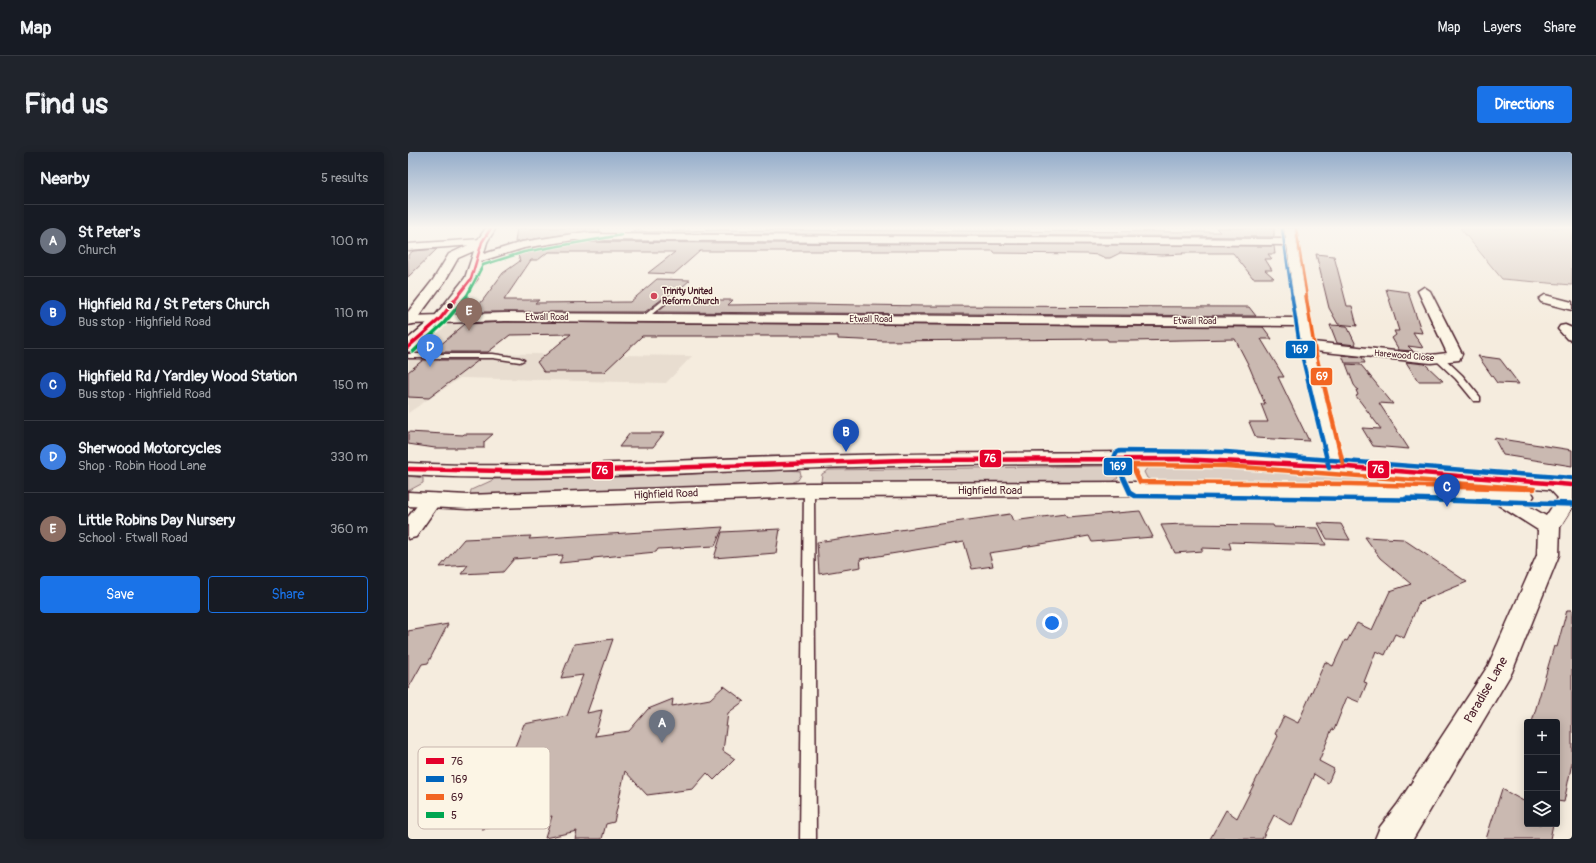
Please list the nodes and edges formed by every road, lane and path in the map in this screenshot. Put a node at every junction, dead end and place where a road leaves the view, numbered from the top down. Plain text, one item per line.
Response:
1 (451, 260) edge
2 (477, 260) edge
3 (1294, 260) edge
4 (1424, 291) dead end
5 (671, 296) dead end
6 (1545, 299) dead end
7 (1572, 306) edge
8 (644, 318) junction
9 (440, 319) junction
10 (408, 321) edge
11 (1303, 322) junction
12 (1307, 346) junction
13 (408, 347) edge
14 (408, 356) edge
15 (1440, 359) junction
16 (520, 360) dead end
17 (1477, 399) dead end
18 (1121, 458) junction
19 (813, 462) junction
20 (1336, 466) junction
21 (408, 469) edge
22 (462, 472) junction
23 (1136, 489) junction
24 (809, 490) junction
25 (1567, 491) edge
26 (1494, 494) junction
27 (408, 499) edge
28 (430, 501) junction
29 (1549, 527) junction
30 (408, 532) edge
31 (808, 839) edge
32 (1392, 839) edge

1 - 10 street
2 - 9 street
3 - 11 street
4 - 15 street, Harewood Close
5 - 8 lane
6 - 7 street
8 - 9 street, Etwall Road
8 - 11 street, Etwall Road
9 - 10 street, Etwall Road
9 - 13 street
11 - 12 street
12 - 15 street, Harewood Close
12 - 20 street
14 - 16 lane
15 - 17 lane
18 - 19 street
18 - 20 street
18 - 23 street
19 - 22 street
19 - 24 street
20 - 25 street
21 - 22 street
22 - 28 street
23 - 24 street, Highfield Road
23 - 26 street, Highfield Road
24 - 28 street, Highfield Road
24 - 31 lane
25 - 26 street, Highfield Road
25 - 29 street
26 - 29 street
27 - 28 street, Highfield Road
28 - 30 street
29 - 32 street, Paradise Lane

